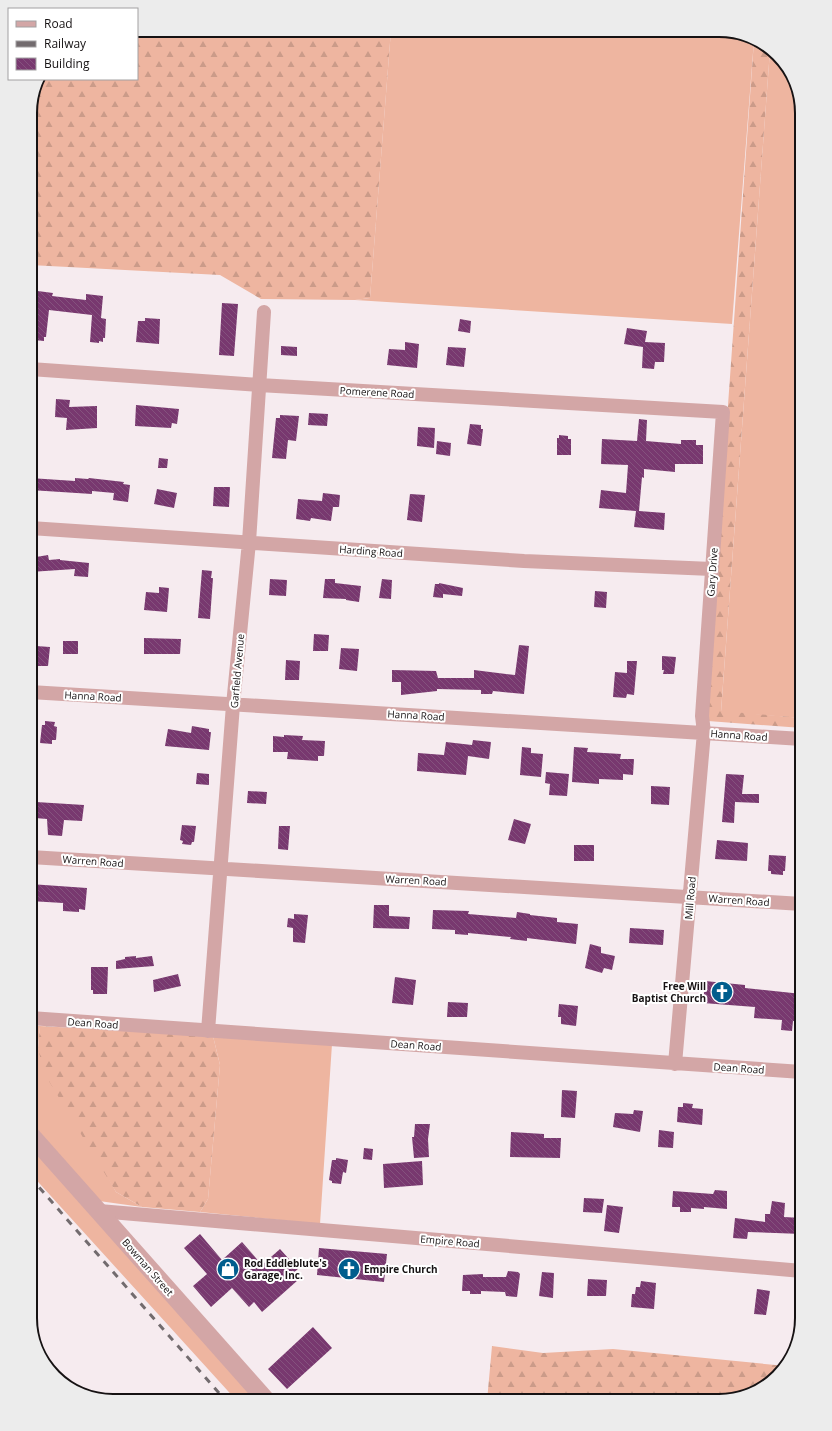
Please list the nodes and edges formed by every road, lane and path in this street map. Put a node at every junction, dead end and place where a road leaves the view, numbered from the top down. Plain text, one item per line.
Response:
1 (264, 312) dead end
2 (37, 369) edge
3 (259, 385) junction
4 (723, 412) joint
5 (37, 528) edge
6 (249, 542) junction
7 (712, 569) junction
8 (37, 692) edge
9 (233, 705) junction
10 (704, 732) junction
11 (795, 738) edge
12 (37, 857) edge
13 (220, 869) junction
14 (690, 897) junction
15 (795, 904) edge
16 (37, 1019) edge
17 (208, 1031) junction
18 (675, 1064) junction
19 (795, 1072) edge
20 (37, 1142) edge
21 (98, 1211) junction
22 (795, 1270) edge
23 (261, 1394) edge

1 - 3 street, Garfield Avenue
2 - 3 street, Pomerene Road
3 - 4 street, Pomerene Road
3 - 6 street, Garfield Avenue
4 - 7 street, Gary Drive
5 - 6 street, Harding Road
6 - 7 street, Harding Road
6 - 9 street, Garfield Avenue
7 - 10 street, Gary Drive
8 - 9 street, Hanna Road
9 - 10 street, Hanna Road
9 - 13 street, Garfield Avenue
10 - 11 street, Hanna Road
10 - 14 street, Mill Road
12 - 13 street, Warren Road
13 - 14 street, Warren Road
13 - 17 street, Garfield Avenue
14 - 15 street, Warren Road
14 - 18 street, Mill Road
16 - 17 street, Dean Road
17 - 18 street, Dean Road
18 - 19 street, Dean Road
20 - 21 street, Bowman Street
21 - 22 street, Empire Road
21 - 23 street, Bowman Street

